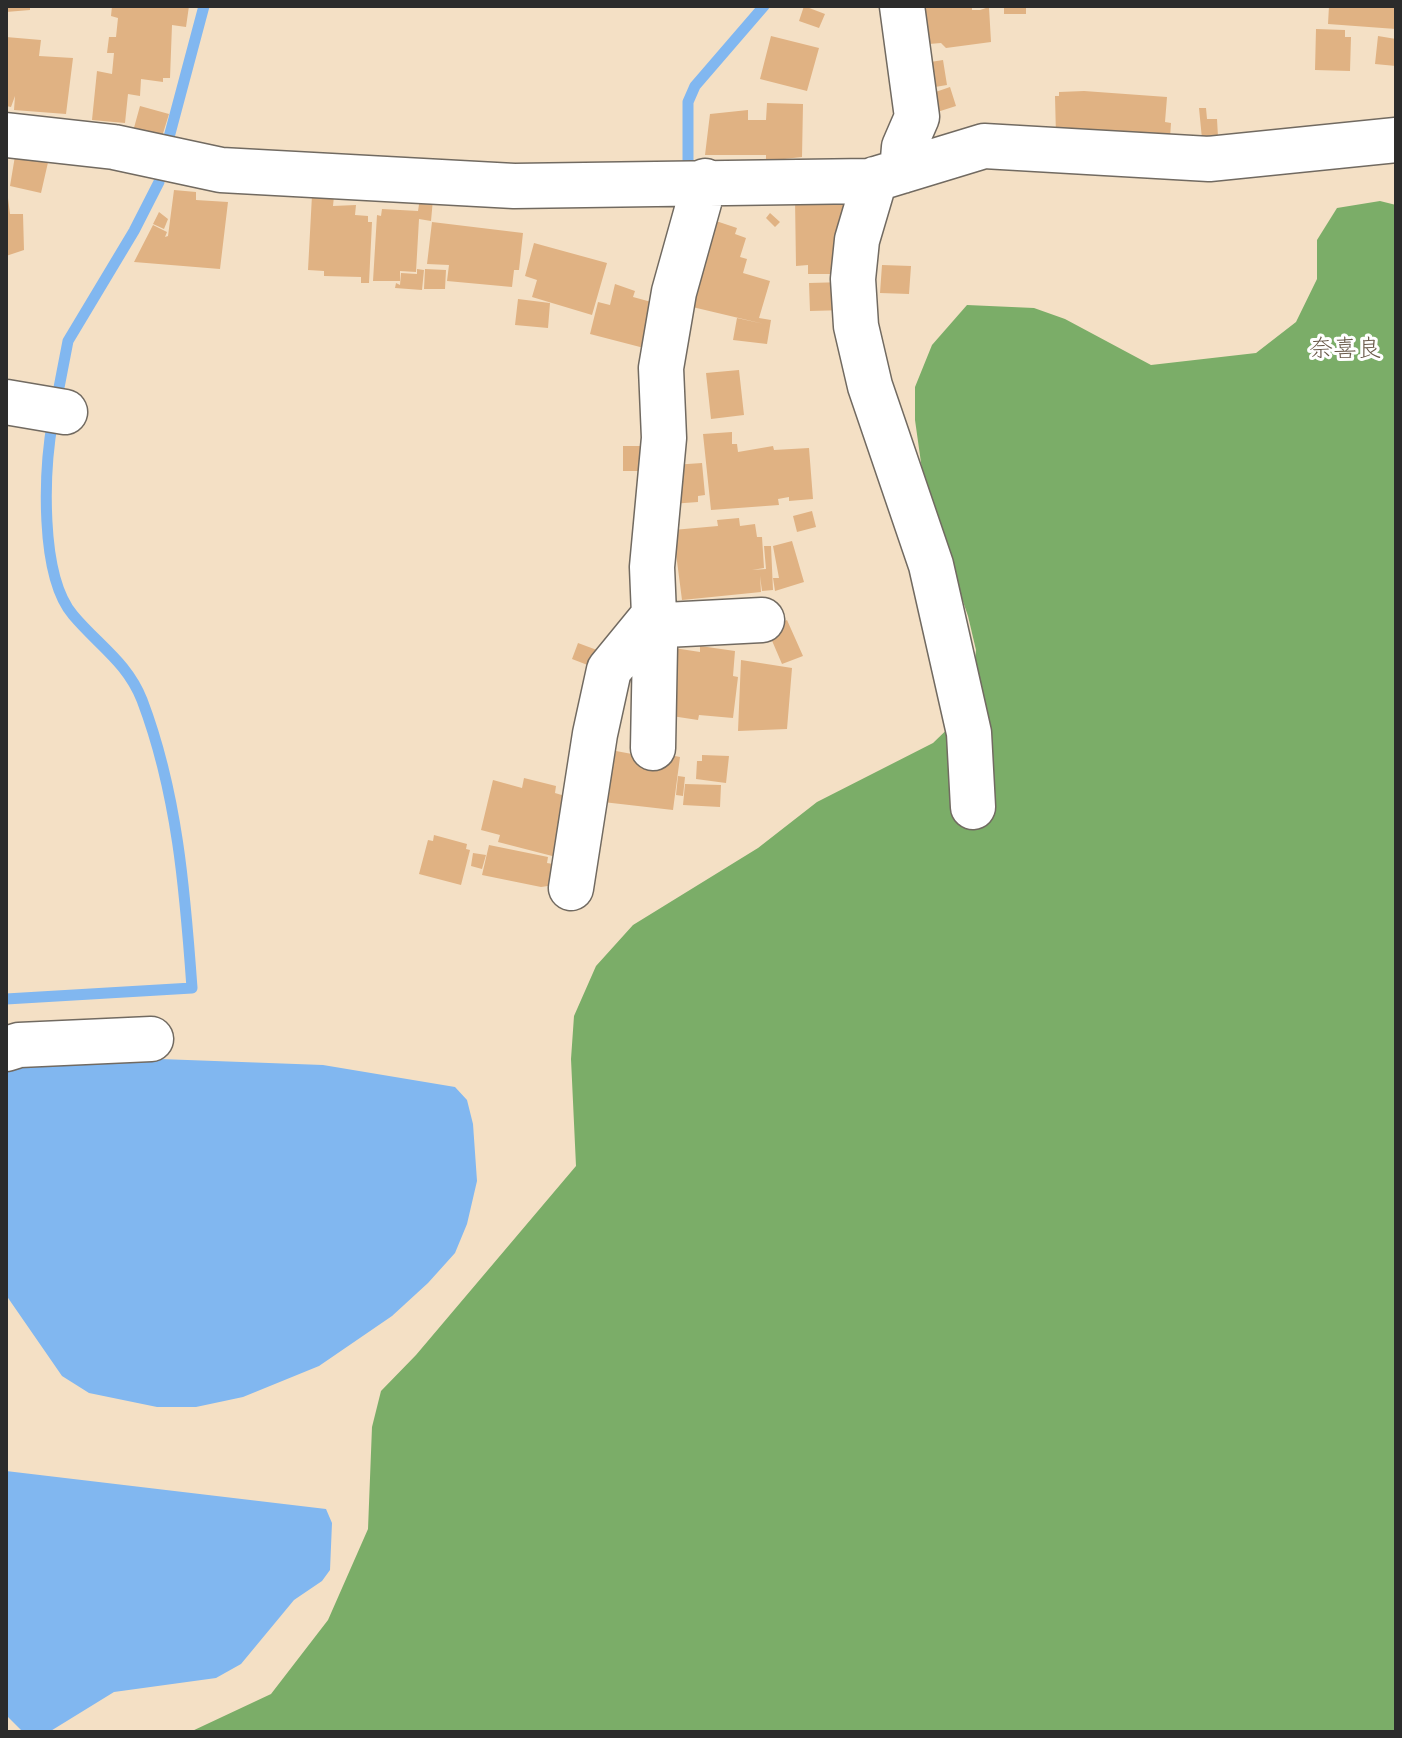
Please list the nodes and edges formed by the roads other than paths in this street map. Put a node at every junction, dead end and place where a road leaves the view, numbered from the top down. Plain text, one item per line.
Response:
1 (902, 6) edge
2 (6, 135) edge
3 (1396, 140) edge
4 (888, 175) junction
5 (705, 181) junction
6 (6, 402) edge
7 (65, 412) dead end
8 (762, 620) dead end
9 (646, 626) junction
10 (653, 748) dead end
11 (973, 807) dead end
12 (571, 888) dead end
13 (151, 1039) dead end
14 (6, 1049) edge

1 - 4 street
2 - 5 street
3 - 4 street
4 - 5 street
4 - 11 street
5 - 9 street
6 - 7 street
8 - 9 street
9 - 10 street
9 - 12 street
13 - 14 street

